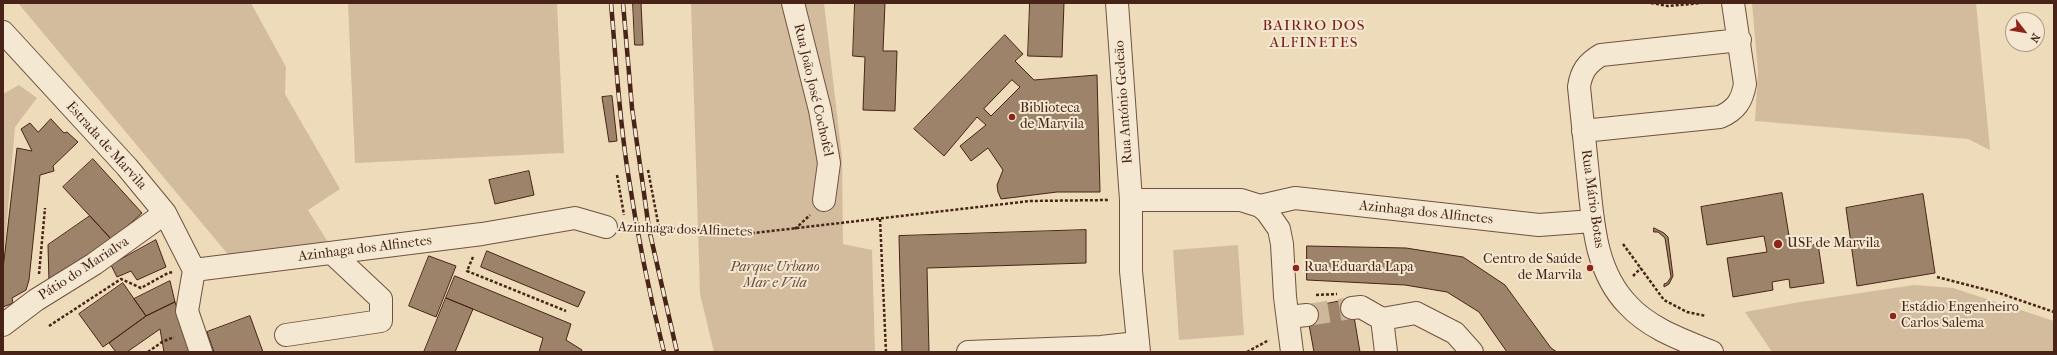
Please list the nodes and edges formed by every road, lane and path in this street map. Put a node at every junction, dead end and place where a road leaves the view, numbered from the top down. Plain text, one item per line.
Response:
1 (793, 3) edge
2 (1117, 3) edge
3 (1650, 3) edge
4 (1702, 3) edge
5 (1734, 3) edge
6 (3, 32) edge
7 (1740, 40) junction
8 (1583, 131) junction
9 (648, 170) dead end
10 (617, 175) dead end
11 (824, 200) dead end
12 (1131, 200) junction
13 (1260, 206) junction
14 (45, 208) dead end
15 (165, 213) junction
16 (880, 219) junction
17 (1593, 221) junction
18 (621, 225) junction
19 (659, 228) junction
20 (482, 234) junction
21 (1623, 244) dead end
22 (332, 253) junction
23 (194, 270) junction
24 (1937, 277) dead end
25 (38, 281) dead end
26 (1352, 308) tunnel mouth
27 (566, 311) dead end
28 (2054, 312) edge
29 (1706, 316) dead end
30 (1382, 318) junction
31 (3, 325) edge
32 (49, 326) dead end
33 (194, 330) junction
34 (286, 335) dead end
35 (1138, 347) edge
36 (148, 352) edge
37 (201, 352) edge
38 (886, 352) edge
39 (968, 352) edge
40 (1292, 352) edge
41 (1386, 352) edge
42 (1472, 352) edge
43 (1712, 352) edge

1 - 11 street, Rua João José Cochofel
2 - 12 street, Rua António Gedeão
3 - 4 path
5 - 7 street, Rua Mário Botas
6 - 15 street, Estrada de Marvila
7 - 8 street, Rua Mário Botas
7 - 8 street, Rua Mário Botas
8 - 17 street, Rua Mário Botas
9 - 19 path
10 - 18 path
12 - 13 street
12 - 16 path, Azinhaga dos Alfinetes
12 - 35 street, Rua António Gedeão
13 - 17 street, Azinhaga dos Alfinetes
13 - 40 street
14 - 25 path, Pátio do Marialva
15 - 23 street, Estrada de Marvila
15 - 31 street, Pátio do Marialva
16 - 19 path, Azinhaga dos Alfinetes
16 - 38 path
17 - 43 street, Rua Mário Botas
18 - 19 path, Azinhaga dos Alfinetes
18 - 20 street, Azinhaga dos Alfinetes
20 - 22 street, Azinhaga dos Alfinetes
20 - 27 path
21 - 29 path
22 - 23 street, Azinhaga dos Alfinetes
22 - 34 street
23 - 32 path, Pátio do Marialva
23 - 33 street
24 - 28 path
26 - 30 street
30 - 41 street
30 - 42 street
33 - 36 path
33 - 37 street
35 - 39 street

